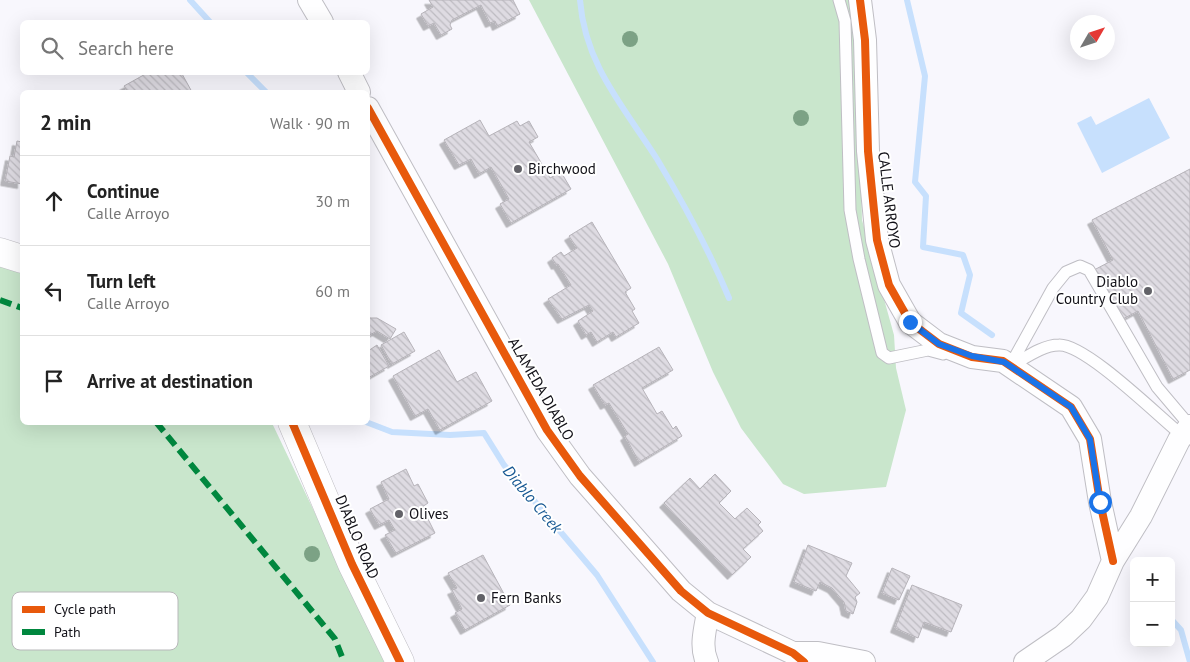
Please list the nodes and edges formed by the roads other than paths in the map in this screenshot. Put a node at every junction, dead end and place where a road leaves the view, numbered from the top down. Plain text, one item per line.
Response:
1 (309, 0) edge
2 (840, 0) edge
3 (860, 0) edge
4 (321, 20) edge
5 (351, 75) edge
6 (359, 90) edge
7 (370, 112) edge
8 (0, 252) edge
9 (20, 258) edge
10 (1010, 366) junction
11 (293, 425) edge
12 (1188, 429) edge
13 (1113, 561) junction
14 (708, 613) junction
15 (798, 658) edge
16 (400, 662) edge
17 (707, 662) edge
18 (864, 662) edge
19 (1026, 662) edge

1 - 4 street
2 - 10 lane
3 - 10 street, CALLE ARROYO
5 - 6 street
7 - 14 street, ALAMEDA DIABLO
8 - 9 street
10 - 12 lane
10 - 12 lane
10 - 13 street, CALLE ARROYO
11 - 16 street, DIABLO ROAD
12 - 13 street
13 - 19 street
14 - 15 street, ALAMEDA DIABLO
14 - 17 street
15 - 18 street, ALAMEDA DIABLO

